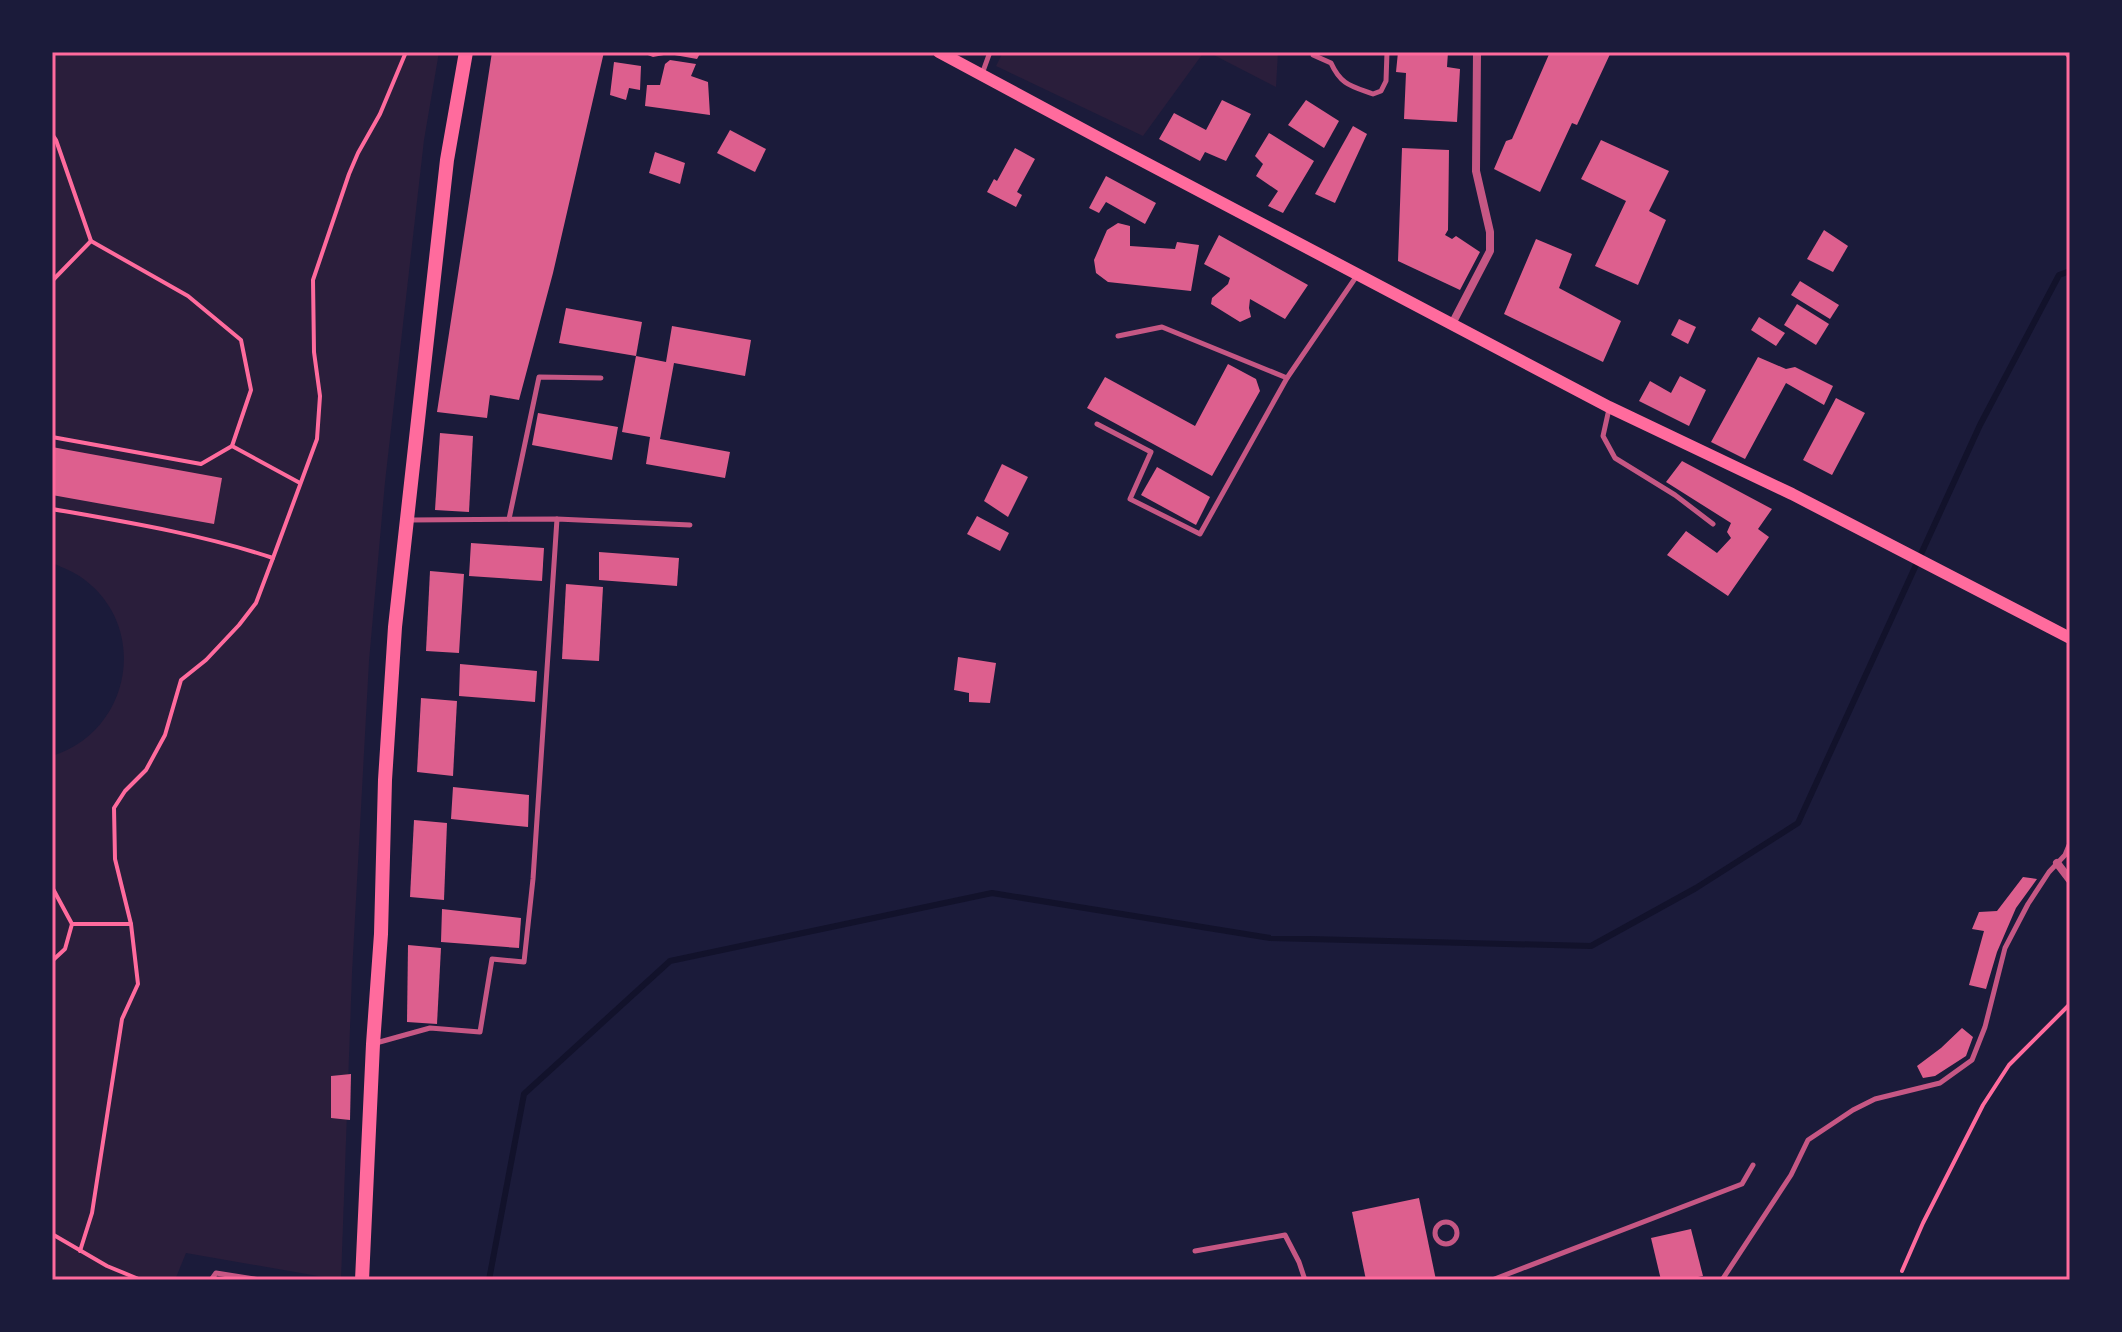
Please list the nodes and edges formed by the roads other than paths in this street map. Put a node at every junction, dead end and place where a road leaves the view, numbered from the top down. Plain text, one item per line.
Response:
1 (466, 52) edge
2 (939, 52) edge
3 (990, 52) edge
4 (1313, 52) edge
5 (1387, 52) edge
6 (1477, 52) edge
7 (981, 75) junction
8 (1358, 274) junction
9 (1452, 324) junction
10 (1118, 336) dead end
11 (601, 378) dead end
12 (1287, 378) junction
13 (1609, 407) junction
14 (1097, 424) dead end
15 (509, 519) junction
16 (557, 519) junction
17 (407, 520) junction
18 (1713, 524) dead end
19 (690, 525) dead end
20 (2070, 638) edge
21 (2070, 843) edge
22 (2057, 863) junction
23 (2070, 880) edge
24 (373, 1044) junction
25 (1753, 1165) dead end
26 (1443, 1222) joint
27 (1195, 1251) dead end
28 (211, 1280) edge
29 (260, 1280) edge
30 (362, 1280) edge
31 (1305, 1280) edge
32 (1492, 1280) edge
33 (1722, 1280) edge

1 - 17 main road
2 - 7 main road
3 - 7 lane
4 - 5 lane
6 - 9 street
7 - 8 main road
8 - 9 main road
8 - 12 lane
9 - 13 main road
10 - 12 lane
11 - 15 lane
12 - 14 lane
13 - 18 lane
13 - 20 main road
15 - 16 lane
15 - 17 lane
16 - 19 lane
16 - 24 lane
17 - 24 main road
21 - 22 lane
22 - 23 street
22 - 33 lane
24 - 30 main road
25 - 32 lane
26 - 26 lane
27 - 31 lane
28 - 29 lane

